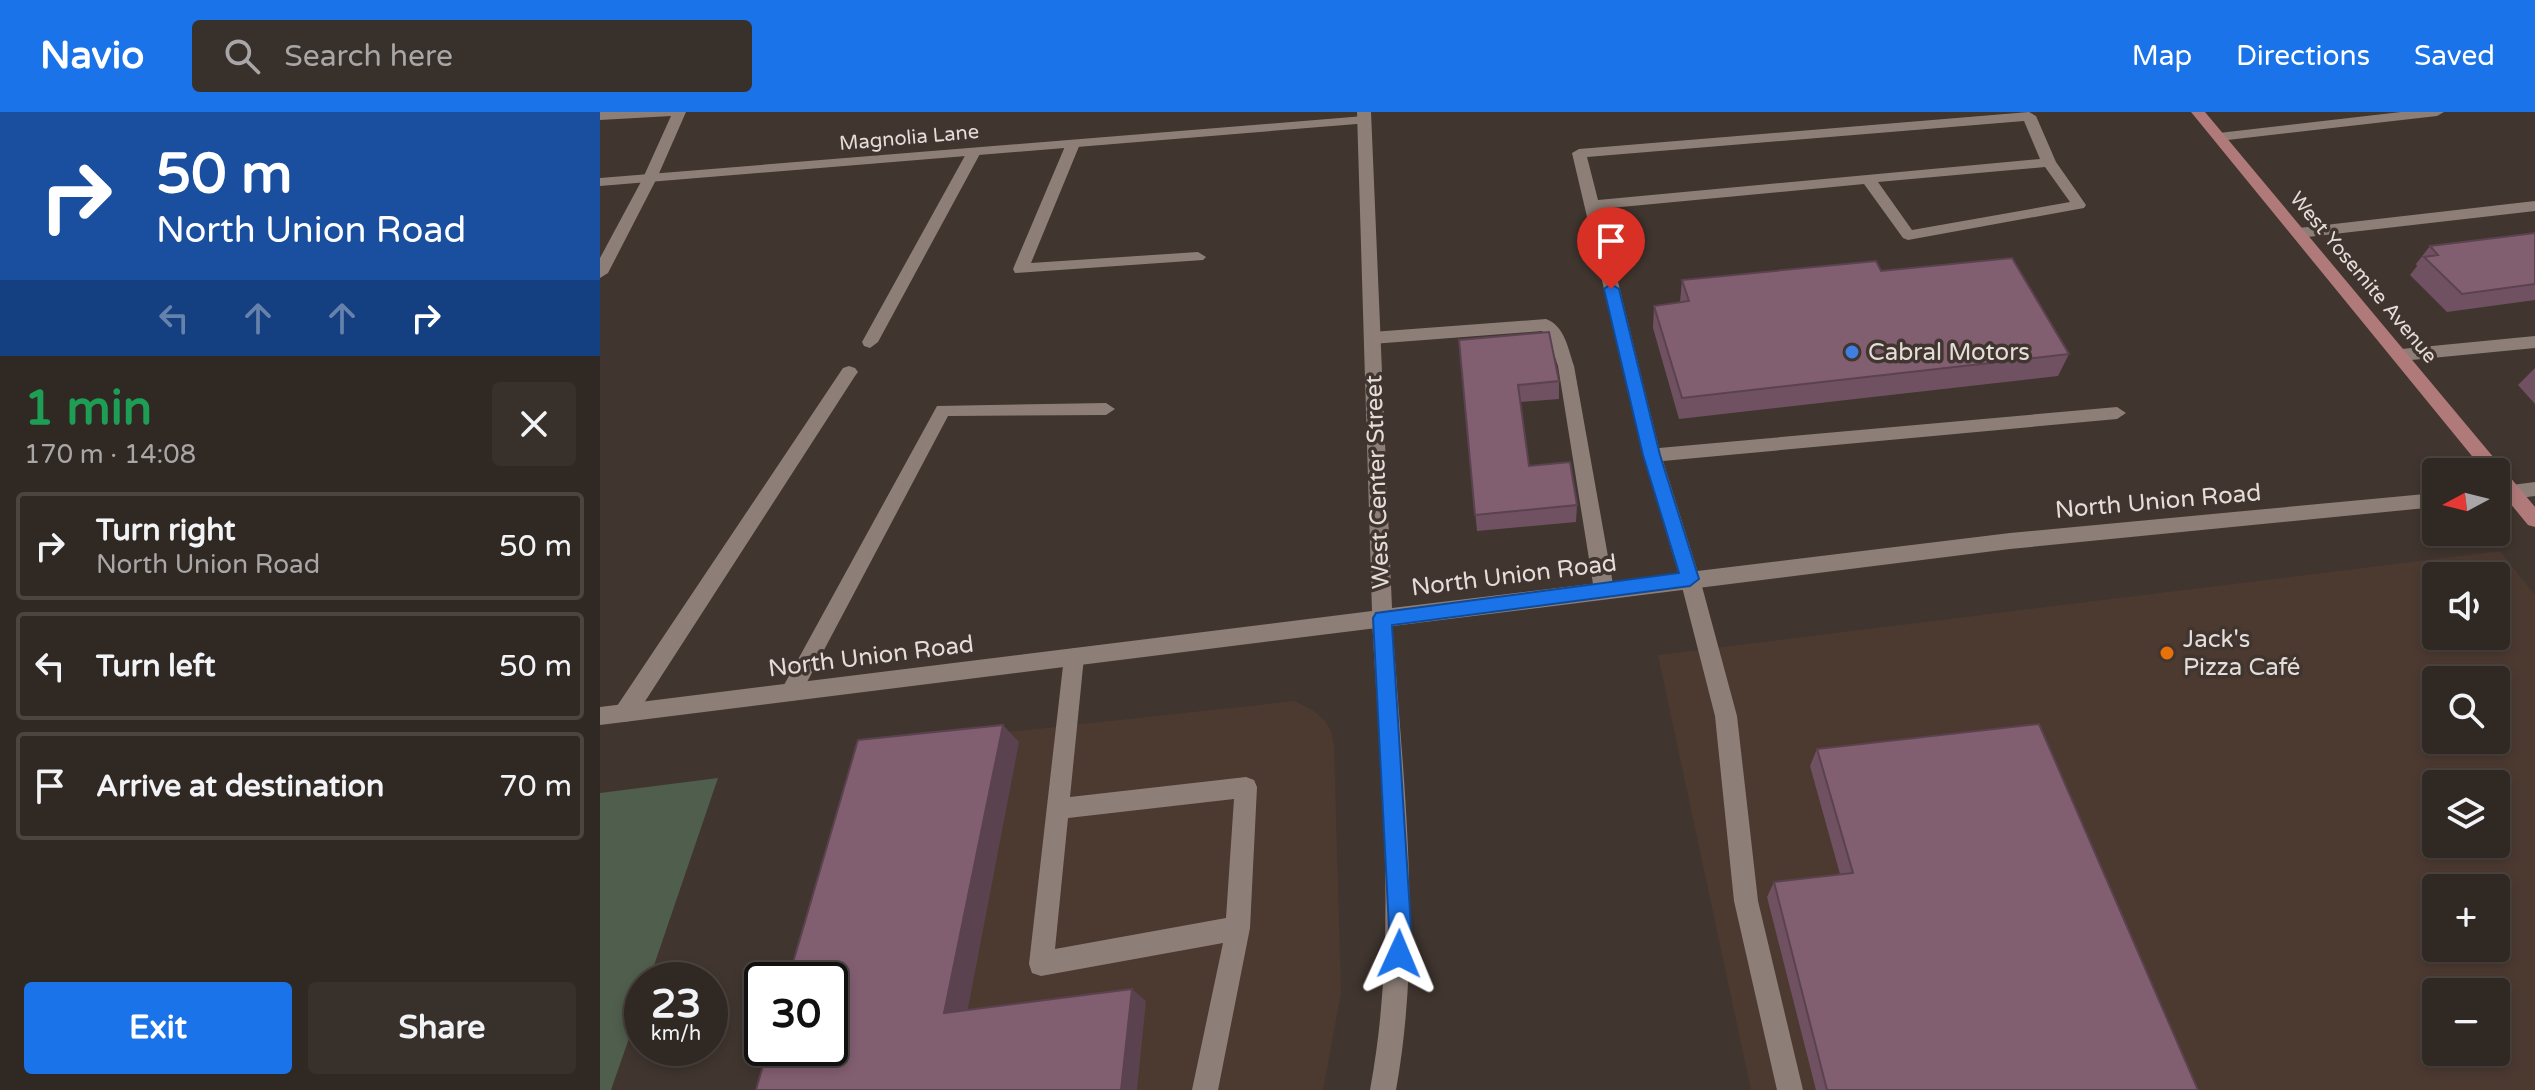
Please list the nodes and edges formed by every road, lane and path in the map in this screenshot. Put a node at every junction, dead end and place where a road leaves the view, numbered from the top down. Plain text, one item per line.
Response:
1 (669, 112) edge
2 (679, 112) edge
3 (2198, 112) edge
4 (2437, 112) edge
5 (2028, 114) edge
6 (600, 116) edge
7 (1364, 116) edge
8 (2219, 137) junction
9 (1073, 144) junction
10 (974, 152) junction
11 (2049, 162) junction
12 (650, 178) junction
13 (1868, 179) junction
14 (600, 182) edge
15 (1591, 205) junction
16 (2535, 206) edge
17 (2299, 233) junction
18 (1198, 257) dead end
19 (600, 273) edge
20 (1372, 338) junction
21 (870, 342) dead end
22 (2535, 342) edge
23 (2401, 355) junction
24 (849, 372) dead end
25 (1106, 409) dead end
26 (2117, 413) dead end
27 (1652, 455) junction
28 (2484, 458) edge
29 (2535, 489) edge
30 (2510, 492) edge
31 (2510, 498) edge
32 (2422, 501) edge
33 (2535, 520) edge
34 (1690, 579) junction
35 (1604, 590) junction
36 (1382, 618) junction
37 (1074, 657) junction
38 (791, 692) junction
39 (625, 713) junction
40 (600, 716) edge
41 (1058, 809) junction
42 (1238, 928) junction
43 (1205, 1090) edge
44 (1383, 1090) edge
45 (1790, 1090) edge

1 - 6 street
2 - 12 street
3 - 8 main road, West Yosemite Avenue
4 - 8 street
5 - 11 street
5 - 15 street
7 - 9 street, Magnolia Lane
7 - 20 street, West Center Street
8 - 17 main road, West Yosemite Avenue
9 - 10 street, Magnolia Lane
9 - 18 street
10 - 12 street, Magnolia Lane
10 - 21 street
11 - 13 street
11 - 13 street
12 - 14 street, Magnolia Lane
12 - 19 street
13 - 15 street
15 - 27 street
16 - 17 street
17 - 23 main road, West Yosemite Avenue
20 - 35 street
20 - 36 street, West Center Street
22 - 23 street
23 - 28 main road, West Yosemite Avenue
24 - 39 street
25 - 38 street
26 - 27 street
27 - 34 street
29 - 30 street
31 - 33 main road, West Yosemite Avenue
32 - 34 street, North Union Road
34 - 35 street, North Union Road
34 - 45 street
35 - 36 street, North Union Road
36 - 37 street, North Union Road
36 - 44 street, West Center Street
37 - 38 street, North Union Road
37 - 41 street
38 - 39 street, North Union Road
39 - 40 street, North Union Road
41 - 42 street
41 - 42 street
42 - 43 street

